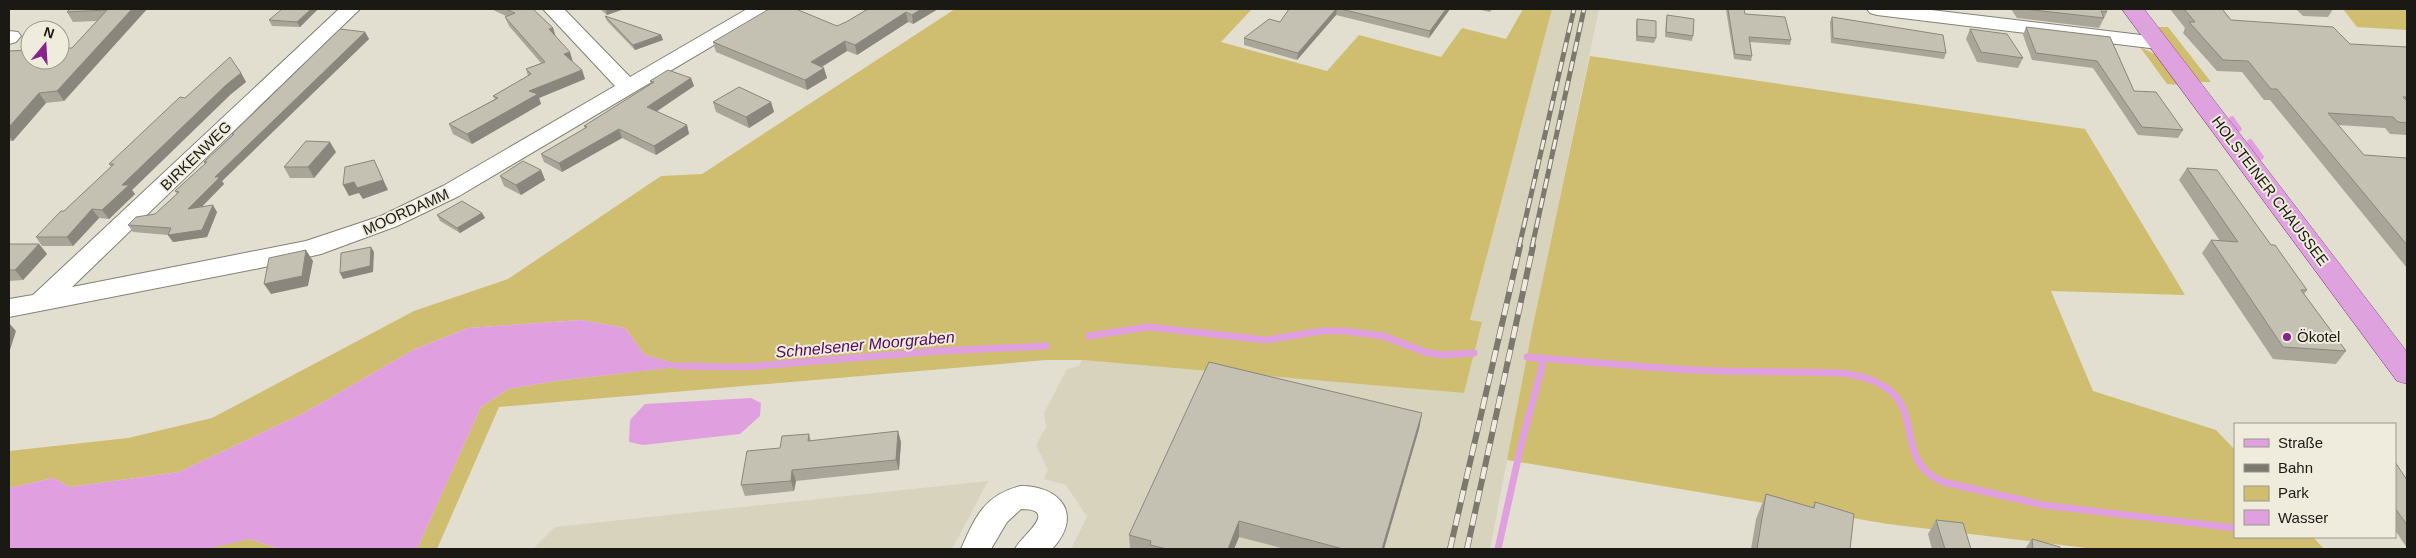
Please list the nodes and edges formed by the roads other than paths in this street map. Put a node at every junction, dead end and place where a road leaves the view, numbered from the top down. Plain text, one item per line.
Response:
1 (350, 9) edge
2 (553, 9) edge
3 (761, 9) edge
4 (1877, 9) edge
5 (2133, 9) edge
6 (2158, 43) junction
7 (628, 88) junction
8 (42, 302) junction
9 (9, 308) edge
10 (2407, 373) edge
11 (976, 549) edge
12 (1030, 549) edge

1 - 8 street, BIRKENWEG
2 - 7 street
3 - 7 street, MOORDAMM
4 - 6 street
5 - 6 main road, HOLSTEINER CHAUSSEE
6 - 10 main road, HOLSTEINER CHAUSSEE
7 - 8 street, MOORDAMM
8 - 9 street, MOORDAMM
11 - 12 street

